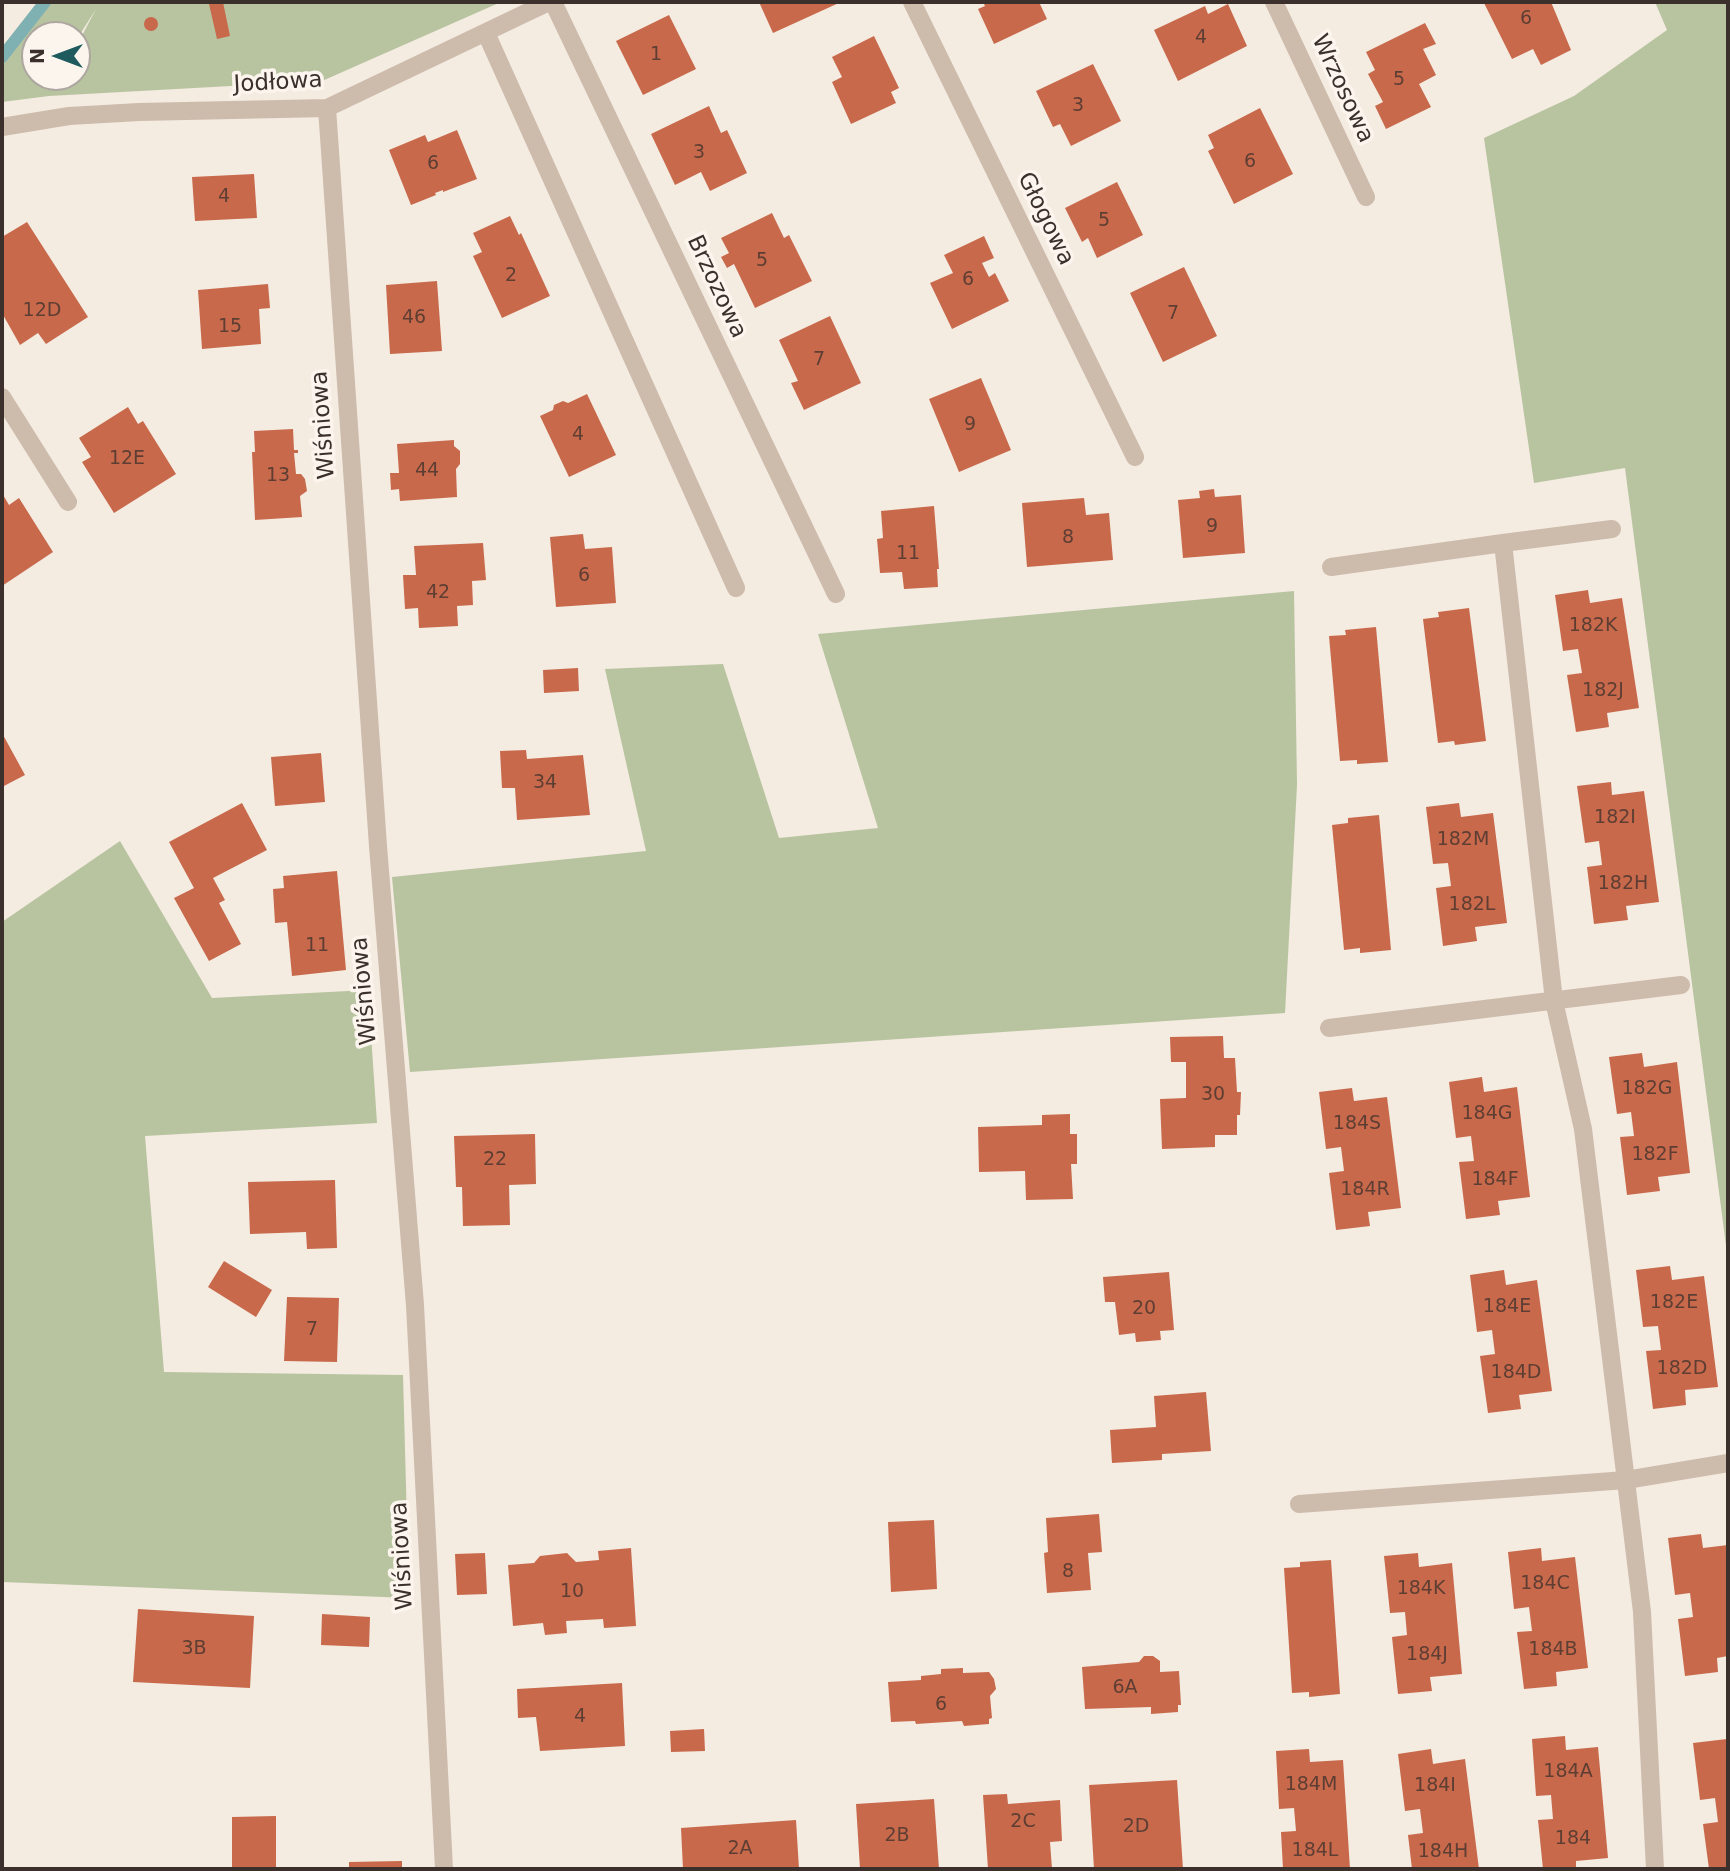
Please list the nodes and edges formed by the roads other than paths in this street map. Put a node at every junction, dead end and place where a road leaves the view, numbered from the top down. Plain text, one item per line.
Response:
1 (551, 2) edge
2 (912, 2) edge
3 (1274, 2) edge
4 (486, 33) junction
5 (327, 108) junction
6 (2, 127) edge
7 (1366, 197) dead end
8 (2, 397) edge
9 (1135, 457) dead end
10 (68, 502) dead end
11 (1612, 529) dead end
12 (1503, 542) junction
13 (1331, 567) dead end
14 (736, 588) dead end
15 (836, 594) dead end
16 (1681, 985) dead end
17 (1554, 1001) junction
18 (1329, 1028) dead end
19 (1728, 1463) edge
20 (1626, 1480) junction
21 (1299, 1504) dead end
22 (444, 1869) edge
23 (1655, 1869) edge

1 - 4 street, Jodłowa
1 - 15 street, Brzozowa
2 - 9 street, Głogowa
3 - 7 street, Wrzosowa
4 - 5 street, Jodłowa
4 - 14 street
5 - 6 street, Jodłowa
5 - 22 street, Wiśniowa
8 - 10 street
11 - 12 street
12 - 13 street
12 - 17 street
16 - 17 street
17 - 18 street
17 - 20 street
19 - 20 street
20 - 21 street
20 - 23 street

